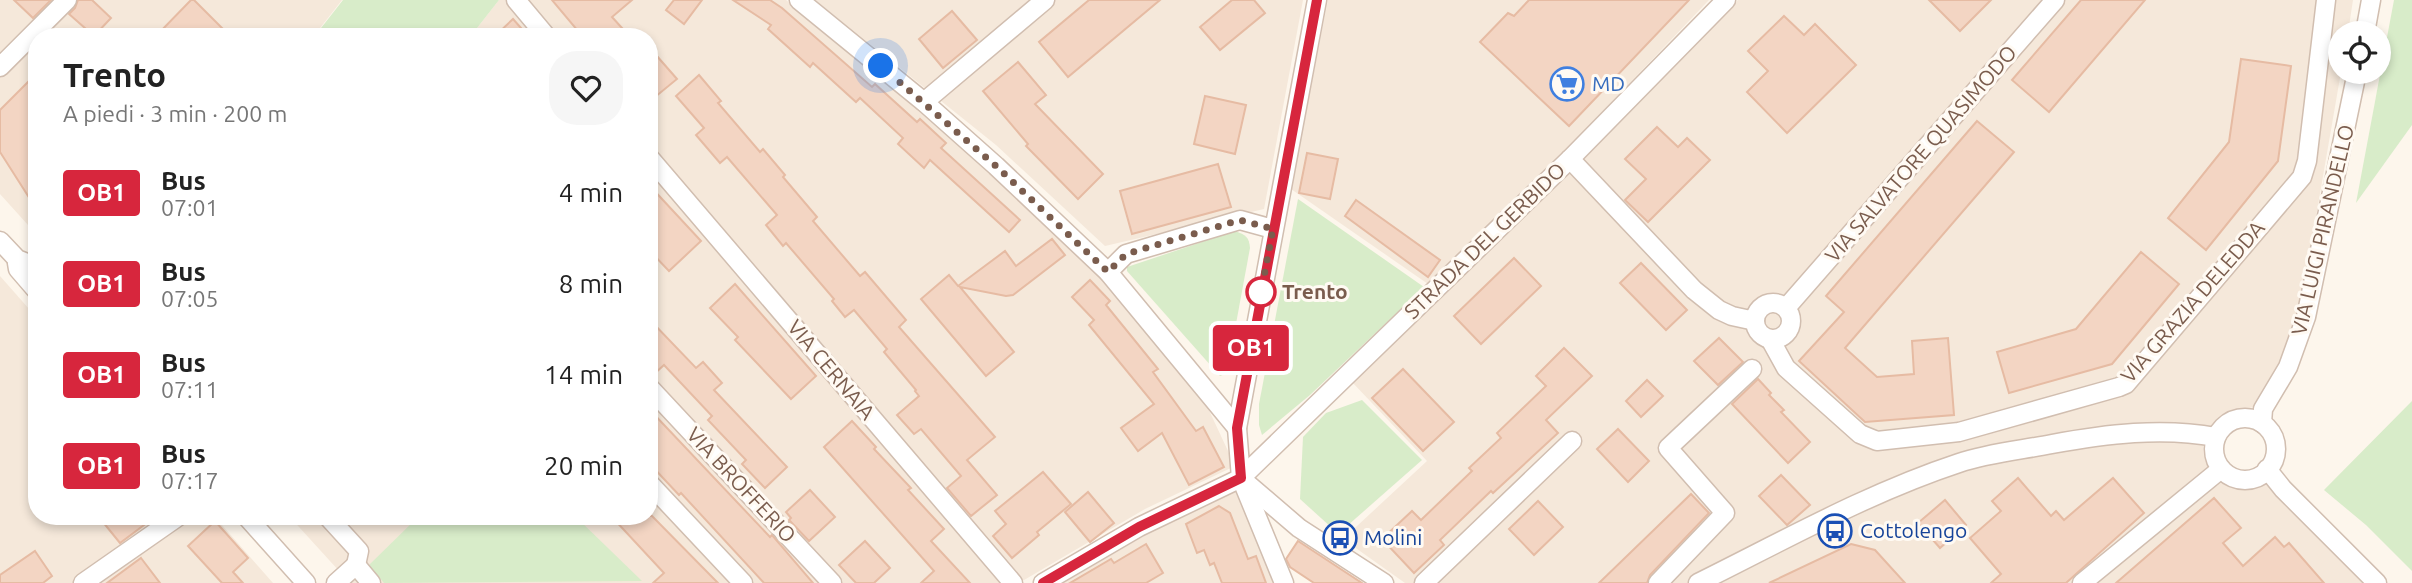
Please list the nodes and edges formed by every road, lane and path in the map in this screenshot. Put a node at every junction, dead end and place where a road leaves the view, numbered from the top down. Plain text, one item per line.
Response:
1 (67, 0) edge
2 (516, 0) edge
3 (799, 0) edge
4 (1045, 0) edge
5 (1317, 0) edge
6 (1726, 0) edge
7 (2055, 0) edge
8 (2326, 0) edge
9 (2371, 0) edge
10 (2367, 21) edge
11 (39, 28) edge
12 (539, 28) edge
13 (28, 39) edge
14 (0, 67) edge
15 (2355, 84) edge
16 (924, 102) junction
17 (1570, 159) junction
18 (658, 168) edge
19 (1273, 229) junction
20 (0, 241) edge
21 (17, 259) junction
22 (28, 264) edge
23 (1108, 272) junction
24 (28, 282) edge
25 (1786, 309) junction
26 (1755, 321) junction
27 (1770, 339) junction
28 (1752, 369) dead end
29 (658, 397) edge
30 (2262, 424) junction
31 (1237, 428) junction
32 (2216, 437) junction
33 (1572, 441) dead end
34 (2221, 469) junction
35 (2267, 470) junction
36 (1241, 478) junction
37 (658, 493) edge
38 (166, 525) edge
39 (254, 525) edge
40 (335, 525) edge
41 (356, 565) junction
42 (86, 582) edge
43 (306, 583) edge
44 (335, 583) edge
45 (371, 583) edge
46 (743, 583) edge
47 (832, 583) edge
48 (1013, 583) edge
49 (1043, 583) edge
50 (1284, 583) edge
51 (1384, 583) edge
52 (1424, 583) edge
53 (1658, 583) edge
54 (1698, 583) edge
55 (2082, 583) edge
56 (2378, 583) edge

1 - 11 street
2 - 12 street
3 - 16 street
4 - 16 street
5 - 19 street
6 - 17 street, STRADA DEL GERBIDO
7 - 25 street, VIA SALVATORE QUASIMODO
8 - 27 street, VIA GRAZIA DELEDDA
9 - 10 street
13 - 14 street
15 - 30 street, VIA LUIGI PIRANDELLO
16 - 23 street
17 - 26 street
17 - 36 street, STRADA DEL GERBIDO
18 - 48 street, VIA CERNAIA
19 - 23 street
19 - 31 street
20 - 21 street
21 - 22 street
21 - 24 street
23 - 31 street
25 - 26 street
25 - 27 street, VIA SALVATORE QUASIMODO
26 - 27 street
28 - 53 street
29 - 47 street, VIA BROFFERIO
30 - 32 street
30 - 35 street
31 - 36 street
32 - 34 street
32 - 54 street
33 - 52 street
34 - 35 street
34 - 55 street
35 - 56 street
36 - 49 street, STRADA DEL GERBIDO
36 - 50 street
36 - 51 street
37 - 46 street
38 - 42 street
39 - 43 street
40 - 41 street
41 - 44 street
41 - 45 street

